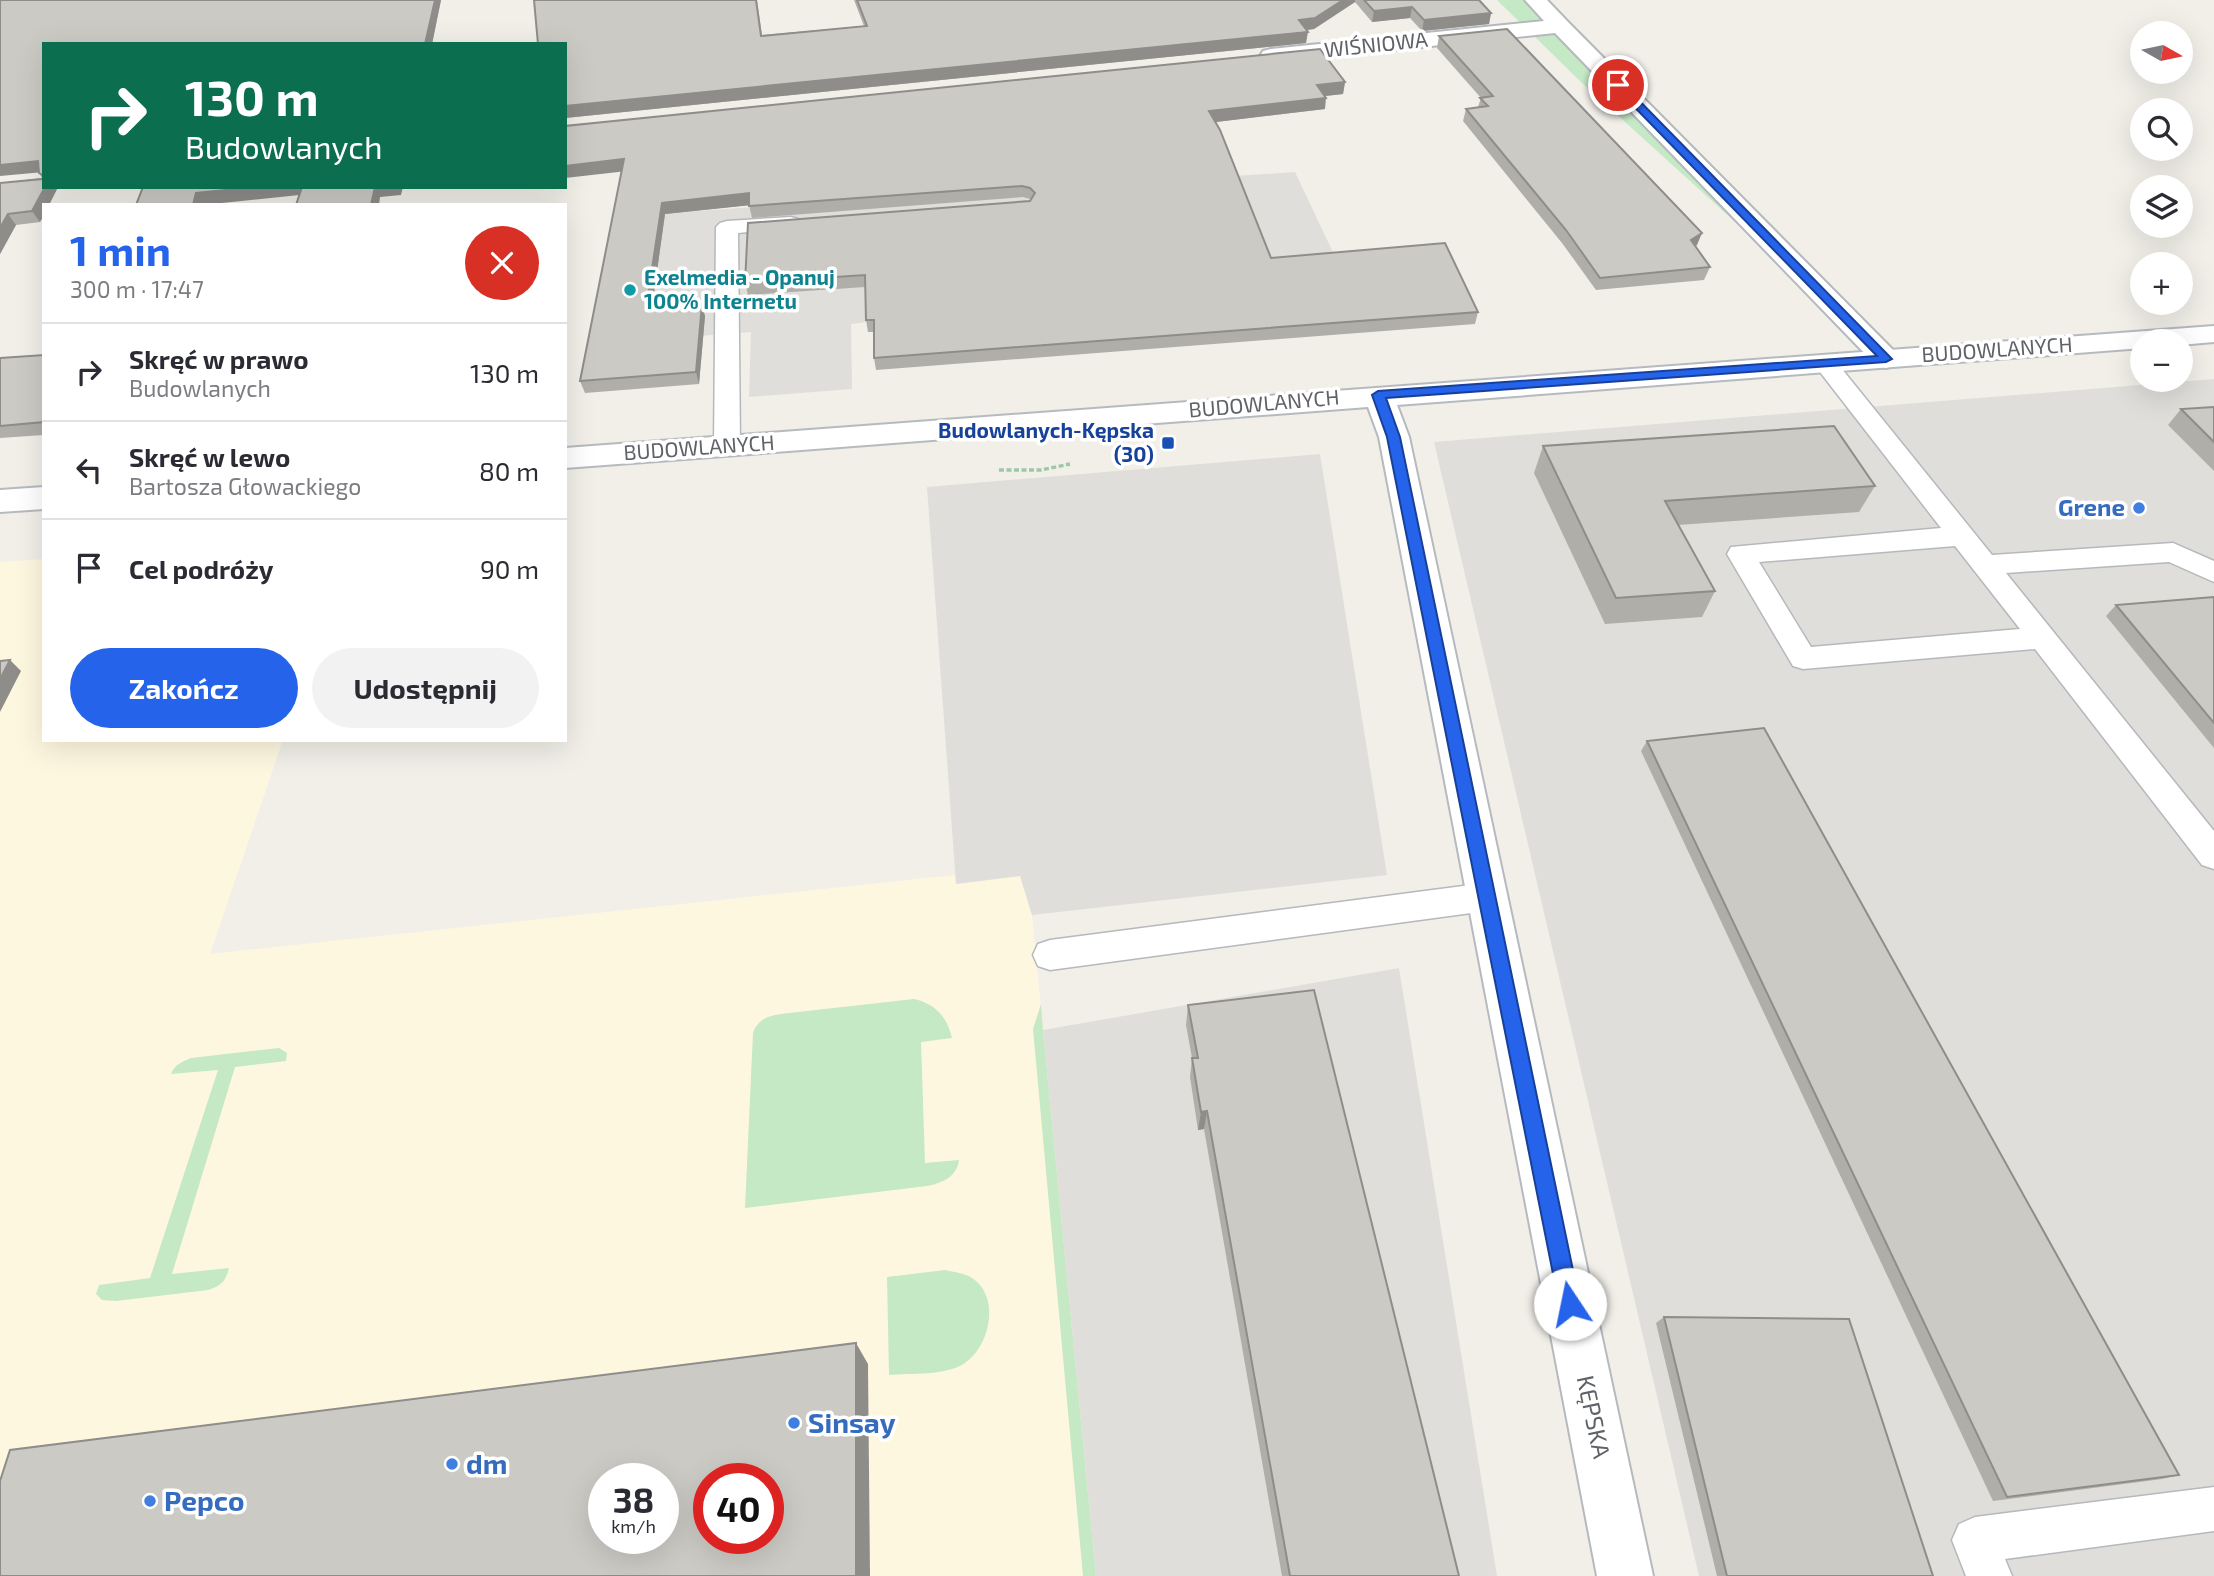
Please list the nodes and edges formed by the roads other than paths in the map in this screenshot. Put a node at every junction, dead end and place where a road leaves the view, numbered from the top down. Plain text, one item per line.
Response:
1 (1535, 0) edge
2 (1561, 26) junction
3 (1252, 58) edge
4 (808, 221) edge
5 (2214, 334) edge
6 (1886, 359) junction
7 (1825, 363) junction
8 (1378, 395) junction
9 (727, 446) junction
10 (567, 458) edge
11 (42, 498) edge
12 (0, 501) edge
13 (1961, 536) junction
14 (1985, 565) junction
15 (2214, 572) edge
16 (2042, 638) junction
17 (2214, 855) edge
18 (1486, 897) junction
19 (1050, 955) dead end
20 (2214, 1508) edge
21 (1625, 1576) edge
22 (1989, 1576) edge

1 - 2 street
2 - 3 street, WIŚNIOWA
2 - 6 street
4 - 9 lane
5 - 6 street, BUDOWLANYCH
6 - 7 street, BUDOWLANYCH
7 - 8 street, BUDOWLANYCH
7 - 13 lane
8 - 9 street, BUDOWLANYCH
8 - 18 street, KĘPSKA
9 - 10 street, BUDOWLANYCH
11 - 12 street
13 - 14 lane
13 - 16 lane
14 - 15 lane
14 - 16 lane
16 - 17 lane
18 - 19 lane
18 - 21 street, KĘPSKA
20 - 22 lane

